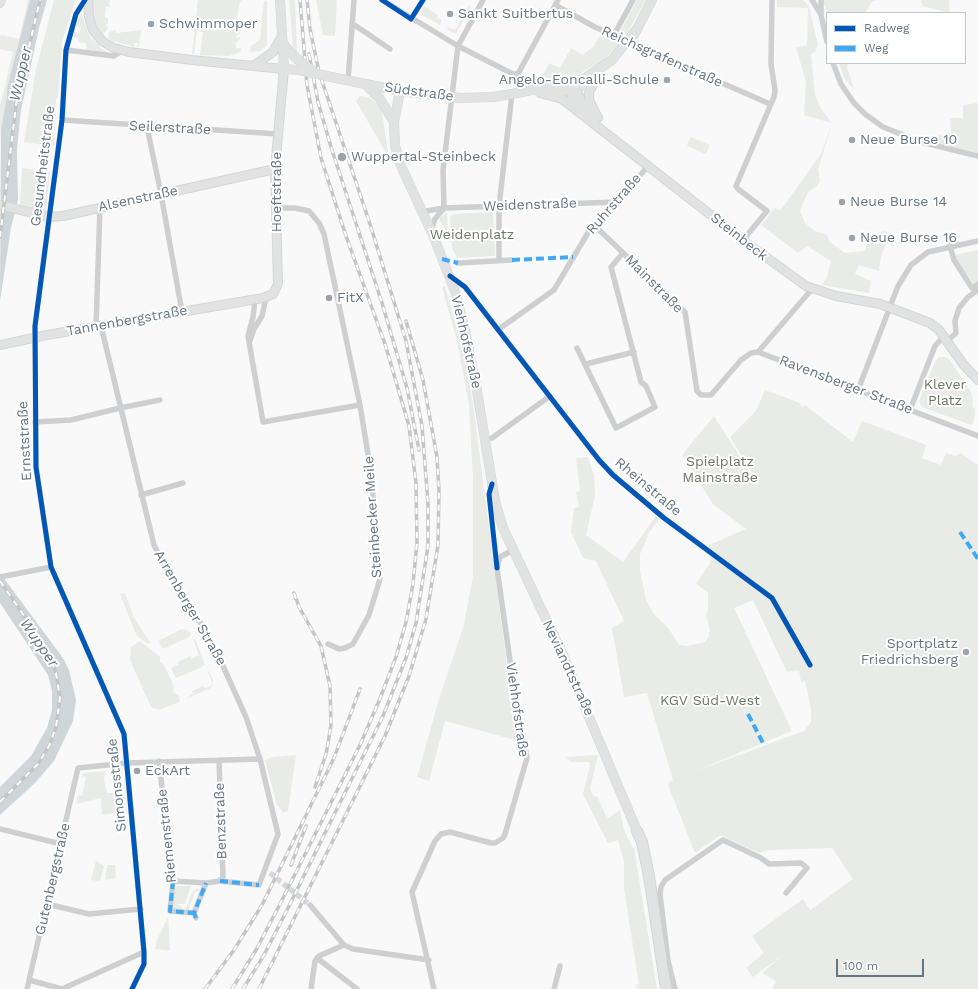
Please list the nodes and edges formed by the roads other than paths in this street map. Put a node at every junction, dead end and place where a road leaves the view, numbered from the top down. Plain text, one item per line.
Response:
1 (86, 0) edge
2 (280, 0) edge
3 (354, 0) edge
4 (382, 0) edge
5 (423, 0) edge
6 (482, 0) edge
7 (633, 0) edge
8 (652, 0) edge
9 (772, 0) edge
10 (812, 0) edge
11 (820, 0) edge
12 (557, 3) edge
13 (821, 15) junction
14 (412, 19) junction
15 (353, 24) junction
16 (636, 30) junction
17 (614, 36) junction
18 (826, 38) edge
19 (282, 40) junction
20 (458, 46) junction
21 (390, 49) dead end
22 (66, 50) junction
23 (122, 51) junction
24 (833, 64) edge
25 (253, 66) junction
26 (284, 69) junction
27 (316, 74) junction
28 (584, 79) junction
29 (596, 79) junction
30 (348, 81) junction
31 (365, 84) junction
32 (564, 84) junction
33 (573, 88) junction
34 (400, 91) junction
35 (522, 93) junction
36 (540, 93) junction
37 (512, 94) junction
38 (451, 97) junction
39 (770, 104) junction
40 (583, 116) junction
41 (62, 120) junction
42 (394, 122) junction
43 (147, 127) junction
44 (605, 131) junction
45 (278, 134) junction
46 (978, 156) edge
47 (649, 165) junction
48 (275, 169) junction
49 (161, 194) junction
50 (617, 202) junction
51 (0, 205) edge
52 (499, 206) junction
53 (100, 207) junction
54 (276, 208) junction
55 (444, 208) junction
56 (421, 212) junction
57 (49, 217) junction
58 (594, 226) junction
59 (430, 230) junction
60 (744, 240) junction
61 (978, 241) edge
62 (950, 246) junction
63 (623, 253) junction
64 (499, 260) junction
65 (512, 260) dead end
66 (458, 263) dead end
67 (450, 276) junction
68 (978, 284) edge
69 (812, 289) junction
70 (978, 290) edge
71 (266, 298) junction
72 (255, 300) junction
73 (891, 307) junction
74 (182, 312) junction
75 (99, 326) junction
76 (499, 329) junction
77 (34, 337) junction
78 (945, 339) junction
79 (249, 343) junction
80 (0, 345) edge
81 (577, 348) dead end
82 (634, 352) junction
83 (758, 352) junction
84 (586, 364) junction
85 (978, 380) edge
86 (858, 390) junction
87 (550, 396) junction
88 (160, 400) dead end
89 (360, 405) junction
90 (120, 408) junction
91 (910, 410) junction
92 (35, 422) junction
93 (978, 436) edge
94 (485, 439) junction
95 (183, 483) dead end
96 (141, 495) junction
97 (496, 507) joint
98 (513, 550) junction
99 (51, 567) junction
100 (0, 577) edge
101 (328, 644) dead end
102 (810, 666) dead end
103 (260, 758) junction
104 (219, 760) junction
105 (159, 761) junction
106 (127, 763) junction
107 (0, 829) edge
108 (637, 831) junction
109 (61, 844) junction
110 (173, 880) junction
111 (220, 881) junction
112 (206, 883) junction
113 (786, 893) dead end
114 (47, 904) junction
115 (310, 905) tunnel mouth
116 (141, 909) junction
117 (344, 945) junction
118 (144, 952) junction
119 (317, 958) junction
120 (429, 960) junction
121 (560, 966) dead end
122 (29, 980) junction
123 (27, 989) edge
124 (132, 989) edge
125 (312, 989) edge
126 (357, 989) edge
127 (434, 989) edge
128 (554, 989) edge
129 (660, 989) edge
130 (666, 989) edge
131 (675, 989) edge

1 - 22 street, Gesundheitstraße
1 - 23 main road
2 - 19 main road
3 - 15 street
4 - 14 street
5 - 14 street
6 - 20 street
7 - 17 street
8 - 16 main road, Südstraße
9 - 39 street
10 - 13 street
11 - 13 street
12 - 17 street, Reichsgrafenstraße
12 - 20 street
13 - 18 street
14 - 20 street
15 - 21 street
15 - 30 street
16 - 28 main road, Südstraße
16 - 29 main road, Südstraße
17 - 39 street, Reichsgrafenstraße, bridge
19 - 25 main road
19 - 26 main road
19 - 27 main road, bridge
20 - 38 street
22 - 23 street
22 - 41 street, Gesundheitstraße
23 - 25 main road
24 - 46 street
25 - 26 main road
26 - 27 main road, Südstraße, bridge
26 - 45 main road, Hoeftstraße
27 - 30 main road, Südstraße, bridge
28 - 32 main road, Südstraße
28 - 33 main road
29 - 33 main road, Südstraße
29 - 44 main road
30 - 31 main road, Südstraße
31 - 34 main road, Südstraße
31 - 42 main road
32 - 33 main road
32 - 35 main road, Südstraße
33 - 36 main road, Südstraße
33 - 40 main road
33 - 44 main road
34 - 38 main road, Südstraße
34 - 42 main road, Viehhofstraße
35 - 36 main road, Südstraße
35 - 37 main road, Südstraße
36 - 40 main road
37 - 38 main road, Südstraße
37 - 52 street
38 - 55 street
39 - 60 street
40 - 44 main road
41 - 43 street, Seilerstraße
41 - 57 street, Gesundheitstraße
42 - 56 main road, Viehhofstraße
43 - 45 street, Seilerstraße
43 - 49 street
44 - 47 main road, Steinbeck
45 - 48 main road, Hoeftstraße
47 - 50 street, Ruhrstraße
47 - 60 main road, Steinbeck
48 - 49 main road, Alsenstraße
48 - 54 main road, Hoeftstraße
49 - 53 main road, Alsenstraße
49 - 74 street
50 - 52 street, Weidenstraße
50 - 58 street, Ruhrstraße
51 - 57 main road, Alsenstraße
52 - 55 street, Weidenstraße
52 - 64 street
53 - 57 main road, Alsenstraße
53 - 75 street, Arrenberger Straße
54 - 71 main road, Hoeftstraße
54 - 89 street, Steinbecker Meile
55 - 56 street, Weidenstraße
55 - 59 street
56 - 59 main road, Viehhofstraße
57 - 77 street, Gesundheitstraße
58 - 63 street, Mainstraße
58 - 76 street, Ruhrstraße
59 - 67 main road, Viehhofstraße
60 - 69 main road, Steinbeck
61 - 62 street
62 - 68 street
62 - 73 street
63 - 82 street
63 - 83 street, Mainstraße
64 - 65 street
64 - 66 street
67 - 76 street, Rheinstraße
67 - 94 main road, Viehhofstraße
69 - 73 main road, Steinbeck
69 - 83 street
70 - 78 street
71 - 72 main road
71 - 79 street
72 - 74 main road, Tannenbergstraße
72 - 79 street
73 - 78 main road, Steinbeck
73 - 86 street
74 - 75 main road, Tannenbergstraße
75 - 77 main road, Tannenbergstraße
75 - 90 street, Arrenberger Straße
76 - 87 street, Rheinstraße
77 - 80 main road, Tannenbergstraße
77 - 92 street, Ernststraße
78 - 85 main road, Steinbeck
78 - 91 street
79 - 89 street
81 - 84 street
82 - 84 street
82 - 84 street
83 - 86 street, Ravensberger Straße
86 - 91 street, Ravensberger Straße
87 - 94 street
87 - 102 street, Rheinstraße
88 - 90 street
89 - 101 street, Steinbecker Meile
90 - 92 street
90 - 96 street, Arrenberger Straße
91 - 93 street, Ravensberger Straße
92 - 99 street, Ernststraße
94 - 97 main road, Viehhofstraße
95 - 96 street
96 - 103 street, Arrenberger Straße
97 - 98 main road, Neviandtstraße
98 - 108 main road, Neviandtstraße
98 - 120 street, Viehhofstraße
99 - 100 street
99 - 106 street, Simonsstraße
103 - 104 street
103 - 111 street, Arrenberger Straße
104 - 105 street
104 - 111 street, Benzstraße
105 - 106 street
105 - 110 street, Riemenstraße
106 - 109 street, Gutenbergstraße
106 - 116 street, Simonsstraße
107 - 109 street
108 - 129 highway
108 - 130 highway
109 - 114 street, Gutenbergstraße
110 - 112 street
110 - 112 street, Riemenstraße
111 - 112 street
113 - 131 street
114 - 116 street
114 - 122 street, Gutenbergstraße
115 - 117 street
116 - 118 street, Simonsstraße
117 - 119 street
117 - 120 street
118 - 122 street
118 - 124 street, Simonsstraße
119 - 125 street
119 - 126 street
120 - 127 street, Viehhofstraße
121 - 128 street
122 - 123 street, Gutenbergstraße

